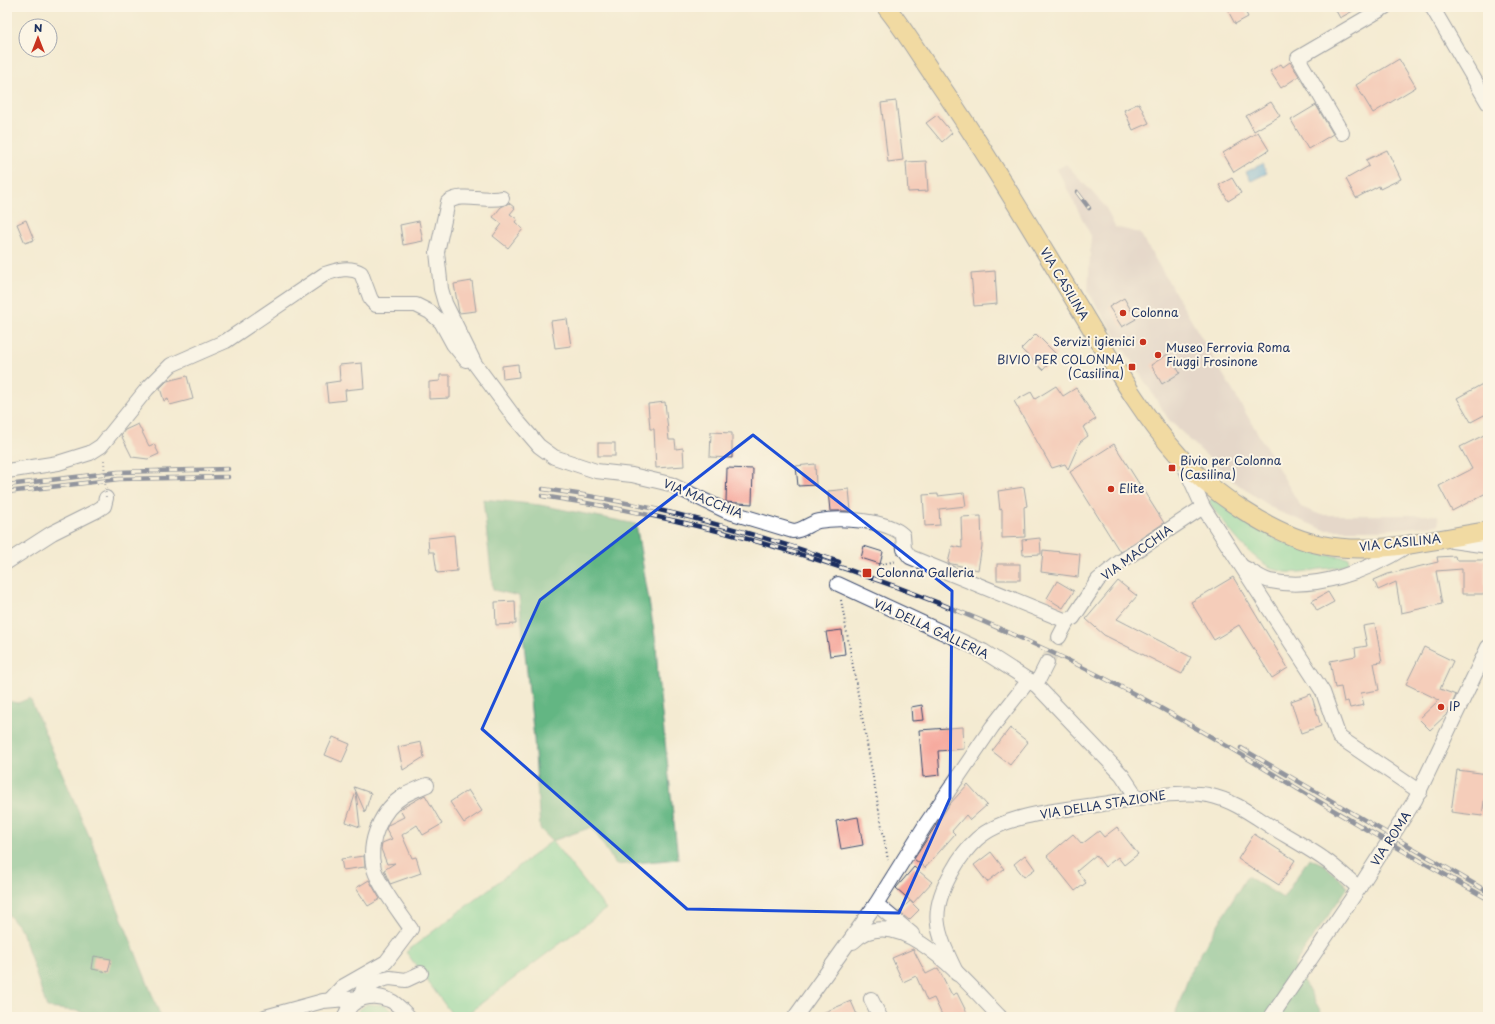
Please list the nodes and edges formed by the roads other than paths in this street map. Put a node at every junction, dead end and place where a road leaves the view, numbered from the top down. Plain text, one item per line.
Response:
1 (886, 7) edge
2 (1386, 7) edge
3 (1432, 7) edge
4 (1488, 103) edge
5 (1342, 133) dead end
6 (502, 198) dead end
7 (475, 364) junction
8 (1180, 458) junction
9 (7, 471) edge
10 (106, 498) road end
11 (1203, 506) junction
12 (1488, 531) edge
13 (1438, 540) junction
14 (1409, 545) junction
15 (1488, 546) edge
16 (7, 562) edge
17 (1241, 566) junction
18 (838, 584) road end
19 (1068, 620) junction
20 (1059, 637) tunnel mouth
21 (1488, 647) edge
22 (1048, 663) tunnel mouth
23 (1033, 682) junction
24 (427, 785) dead end
25 (1420, 792) junction
26 (1135, 799) junction
27 (1359, 888) junction
28 (876, 904) junction
29 (923, 943) junction
30 (844, 951) junction
31 (421, 973) dead end
32 (957, 974) junction
33 (360, 998) junction
34 (871, 999) dead end
35 (330, 1000) junction
36 (287, 1014) edge
37 (265, 1017) edge
38 (345, 1017) edge
39 (408, 1017) edge
40 (795, 1017) edge
41 (880, 1017) edge
42 (1000, 1017) edge
43 (1271, 1017) edge

1 - 8 main road, VIA CASILINA
2 - 5 street
3 - 4 street
6 - 7 street
7 - 9 street
7 - 19 street, VIA MACCHIA
8 - 11 street
8 - 14 main road, VIA CASILINA
10 - 16 street
11 - 17 street
11 - 19 street, VIA MACCHIA
12 - 13 main road, VIA CASILINA
13 - 14 main road, VIA CASILINA
13 - 15 street
14 - 17 street
17 - 25 street
18 - 23 street, VIA DELLA GALLERIA
19 - 20 street, VIA MACCHIA
21 - 25 street, VIA ROMA
22 - 23 street
23 - 26 street, VIA DELLA GALLERIA
23 - 28 street
24 - 35 street
25 - 27 street, VIA ROMA
26 - 27 street, VIA DELLA STAZIONE
26 - 32 street, VIA DELLA STAZIONE
27 - 43 street, VIA ROMA
28 - 29 street
28 - 30 street
29 - 30 street
29 - 32 street
30 - 40 street
31 - 33 street
32 - 42 street
33 - 35 street
33 - 38 street
33 - 39 street
34 - 41 street
35 - 36 street
36 - 37 street

